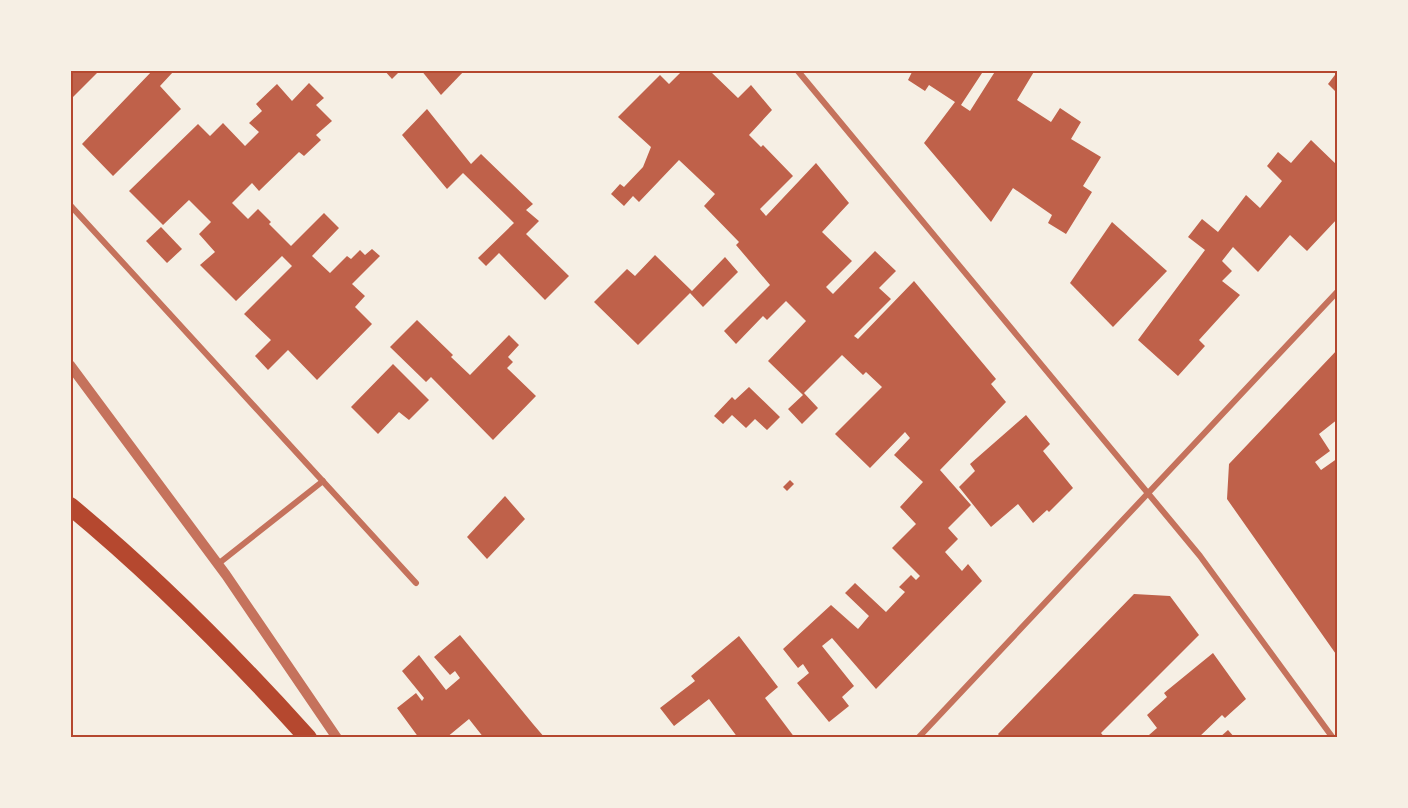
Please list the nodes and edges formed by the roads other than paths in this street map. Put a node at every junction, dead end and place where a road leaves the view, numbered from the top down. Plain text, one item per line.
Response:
1 (797, 70) edge
2 (70, 205) edge
3 (1338, 291) edge
4 (70, 365) edge
5 (323, 481) junction
6 (1148, 493) junction
7 (70, 506) edge
8 (218, 564) junction
9 (416, 583) dead end
10 (308, 738) edge
11 (337, 738) edge
12 (918, 738) edge
13 (1333, 738) edge

1 - 6 street
2 - 5 street
3 - 6 street
4 - 8 street
5 - 8 street
5 - 9 street
6 - 12 street
6 - 13 street
7 - 10 highway
8 - 11 street

